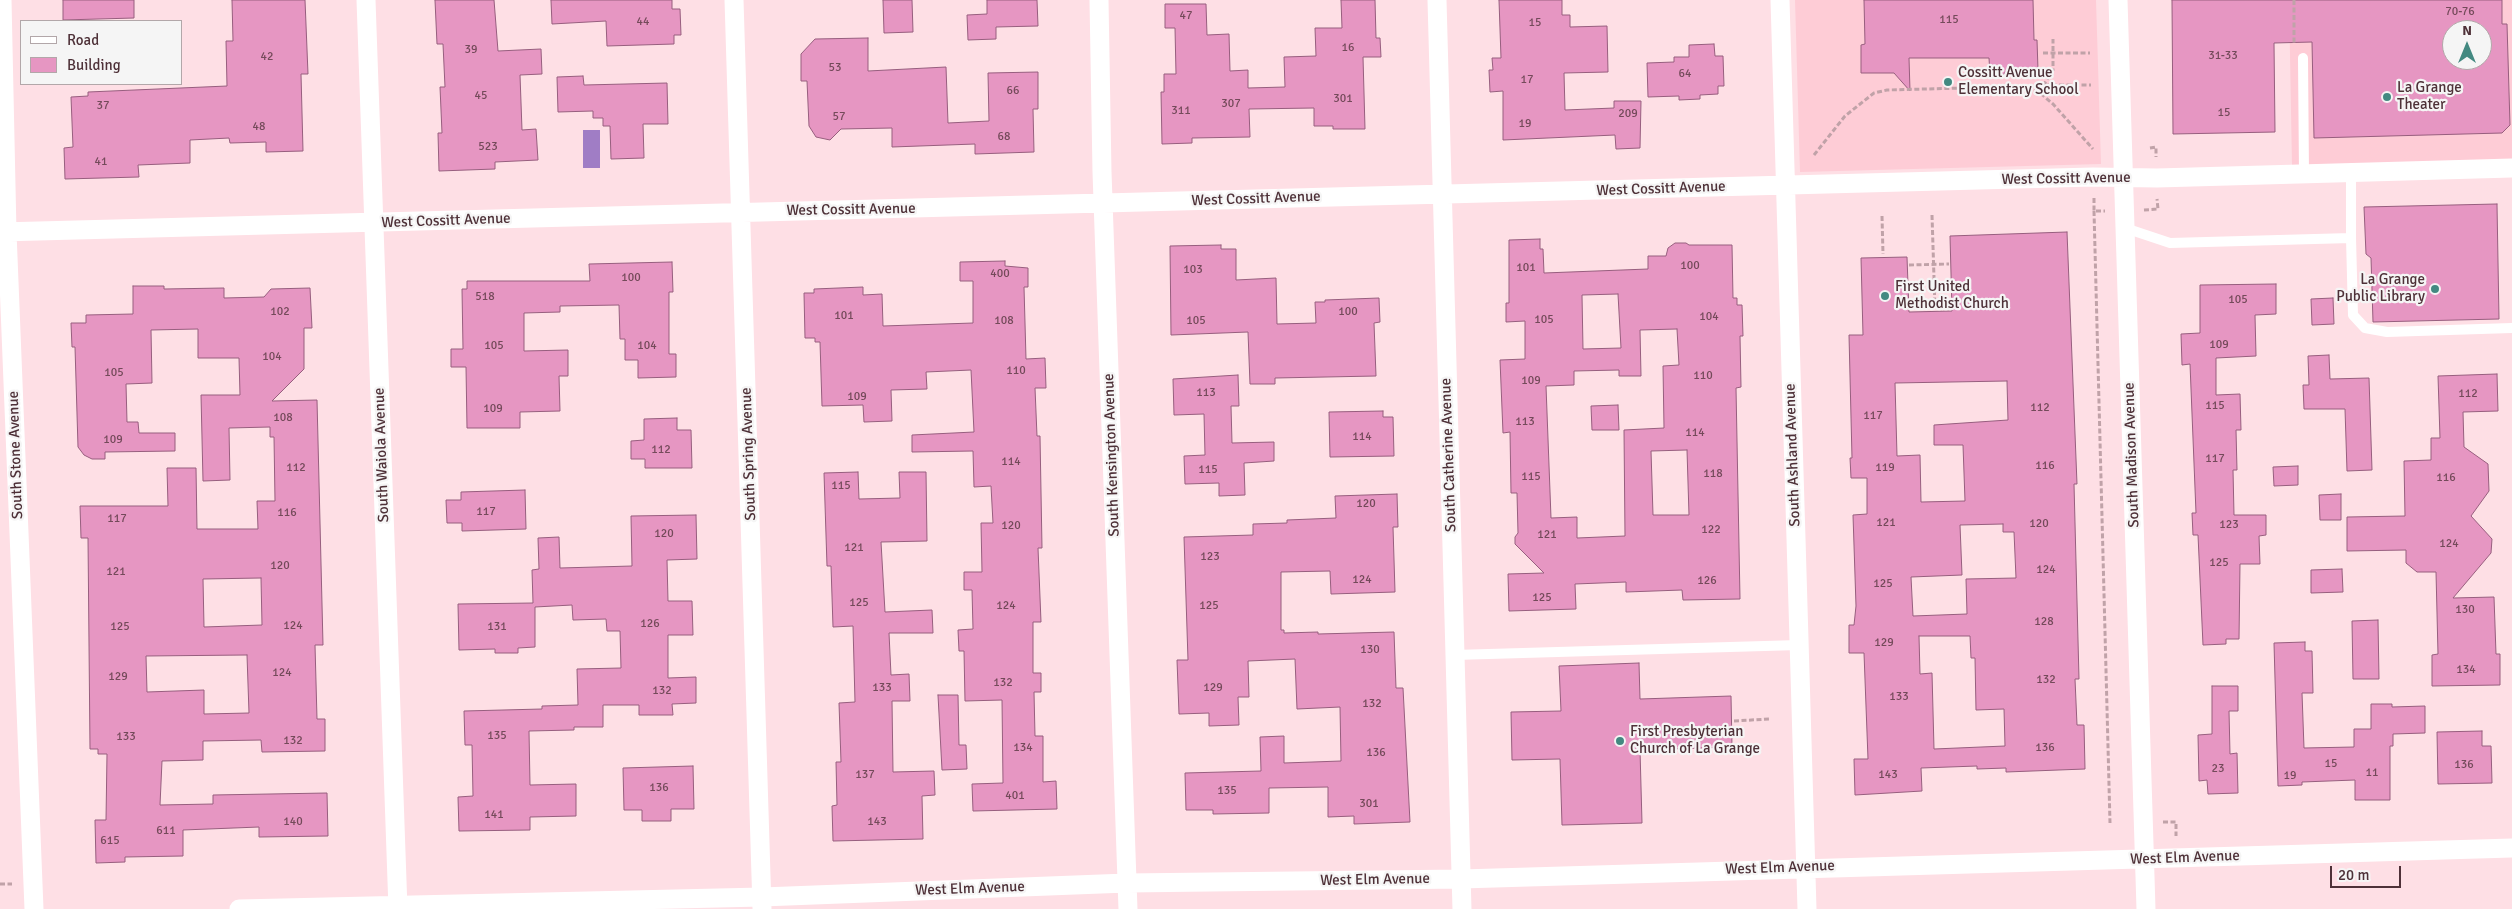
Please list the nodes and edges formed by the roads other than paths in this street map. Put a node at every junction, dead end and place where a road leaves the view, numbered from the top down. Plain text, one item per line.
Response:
1 (2, 0) edge
2 (366, 0) edge
3 (734, 0) edge
4 (1098, 0) edge
5 (1438, 0) edge
6 (1780, 0) edge
7 (2118, 0) edge
8 (2303, 58) road end
9 (2512, 168) edge
10 (2351, 173) junction
11 (2304, 174) junction
12 (2123, 177) junction
13 (1785, 185) junction
14 (1442, 194) junction
15 (1103, 203) junction
16 (742, 213) junction
17 (373, 223) junction
18 (2125, 228) junction
19 (4, 232) edge
20 (2351, 238) junction
21 (2512, 328) edge
22 (1799, 645) junction
23 (1454, 654) junction
24 (2512, 848) edge
25 (2145, 859) junction
26 (1806, 867) junction
27 (1461, 879) junction
28 (1127, 883) junction
29 (762, 903) edge
30 (398, 908) edge
31 (34, 909) edge
32 (239, 909) edge
33 (1128, 909) edge
34 (1462, 909) edge
35 (1807, 909) edge
36 (2146, 909) edge

1 - 19 street, South Stone Avenue
2 - 17 street, South Waiola Avenue
3 - 16 street, South Spring Avenue
4 - 15 street, South Kensington Avenue
5 - 14 street, South Catherine Avenue
6 - 13 street, South Ashland Avenue
7 - 12 street, South Madison Avenue
8 - 11 lane
9 - 10 street, West Cossitt Avenue
10 - 11 street, West Cossitt Avenue
10 - 20 lane
11 - 12 street, West Cossitt Avenue
12 - 13 street, West Cossitt Avenue
12 - 18 street, South Madison Avenue
13 - 14 street, West Cossitt Avenue
13 - 22 street, South Ashland Avenue
14 - 15 street, West Cossitt Avenue
14 - 23 street, South Catherine Avenue
15 - 16 street, West Cossitt Avenue
15 - 28 street, South Kensington Avenue
16 - 17 street, West Cossitt Avenue
16 - 29 street, South Spring Avenue
17 - 19 street, West Cossitt Avenue
17 - 30 street, South Waiola Avenue
18 - 20 lane
18 - 25 street, South Madison Avenue
19 - 31 street, South Stone Avenue
20 - 21 lane
22 - 23 lane
22 - 26 street, South Ashland Avenue
23 - 27 street, South Catherine Avenue
24 - 25 street, West Elm Avenue
25 - 26 street, West Elm Avenue
25 - 36 street, South Madison Avenue
26 - 27 street, West Elm Avenue
26 - 35 street, South Ashland Avenue
27 - 28 street, West Elm Avenue
27 - 34 street, South Catherine Avenue
28 - 29 street, West Elm Avenue
28 - 33 street, South Kensington Avenue
29 - 30 street, West Elm Avenue
30 - 32 street, West Elm Avenue

